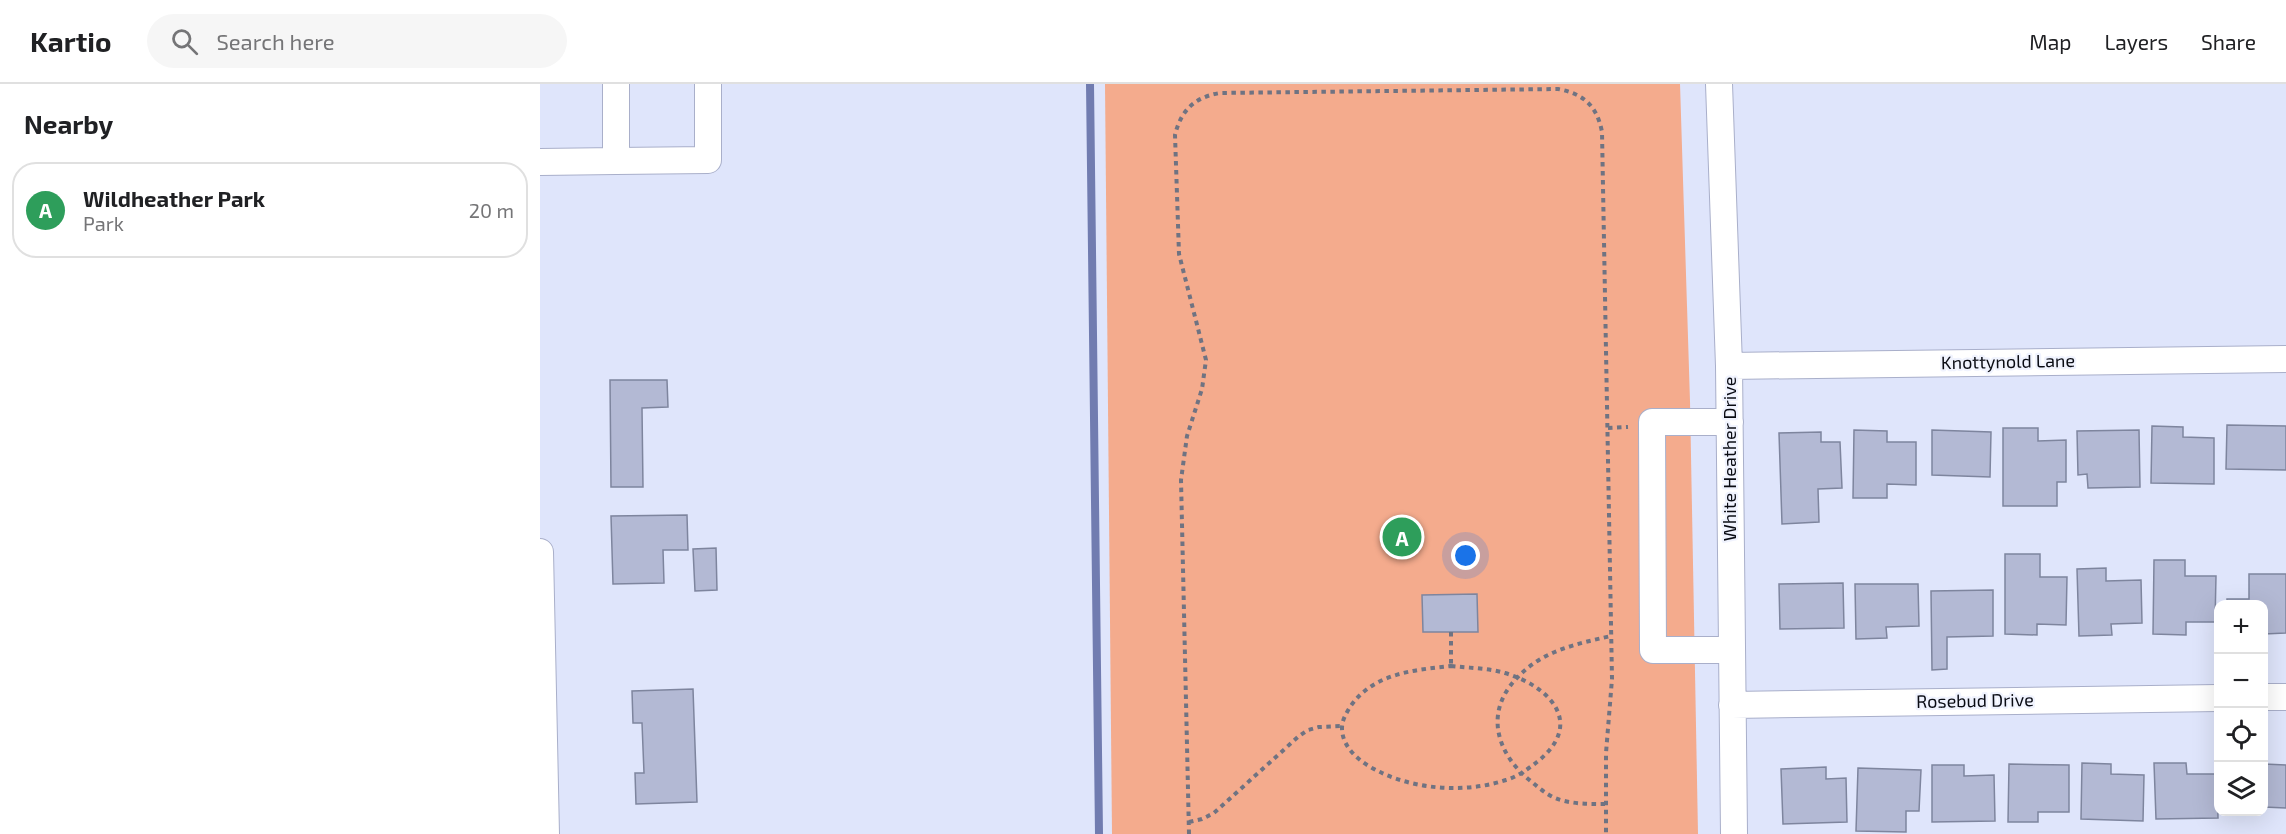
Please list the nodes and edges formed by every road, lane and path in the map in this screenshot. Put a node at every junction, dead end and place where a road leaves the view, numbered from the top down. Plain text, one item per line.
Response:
1 (616, 84) edge
2 (708, 84) edge
3 (1719, 84) edge
4 (616, 161) junction
5 (540, 162) edge
6 (2286, 359) edge
7 (1729, 366) junction
8 (1730, 422) junction
9 (540, 552) edge
10 (1451, 632) dead end
11 (1611, 636) junction
12 (1731, 650) junction
13 (1451, 666) junction
14 (1517, 677) junction
15 (2268, 697) edge
16 (2286, 697) edge
17 (2214, 698) edge
18 (1732, 705) junction
19 (1342, 726) junction
20 (1520, 773) junction
21 (1605, 804) junction
22 (1189, 822) junction
23 (546, 834) edge
24 (1189, 834) edge
25 (1606, 834) edge
26 (1734, 834) edge

1 - 4 street
2 - 4 street
3 - 7 street, White Heather Drive
4 - 5 street
6 - 7 street, Knottynold Lane
7 - 8 street, White Heather Drive
8 - 12 street, White Heather Drive
8 - 12 street
9 - 23 street
10 - 13 path
11 - 14 path
11 - 21 path
11 - 22 path
12 - 18 street, White Heather Drive
13 - 14 path
13 - 19 path
14 - 20 path
14 - 20 path
15 - 16 street
17 - 18 street, Rosebud Drive
18 - 26 street, White Heather Drive
19 - 20 path
19 - 22 path
20 - 21 path
21 - 25 path
22 - 24 path

